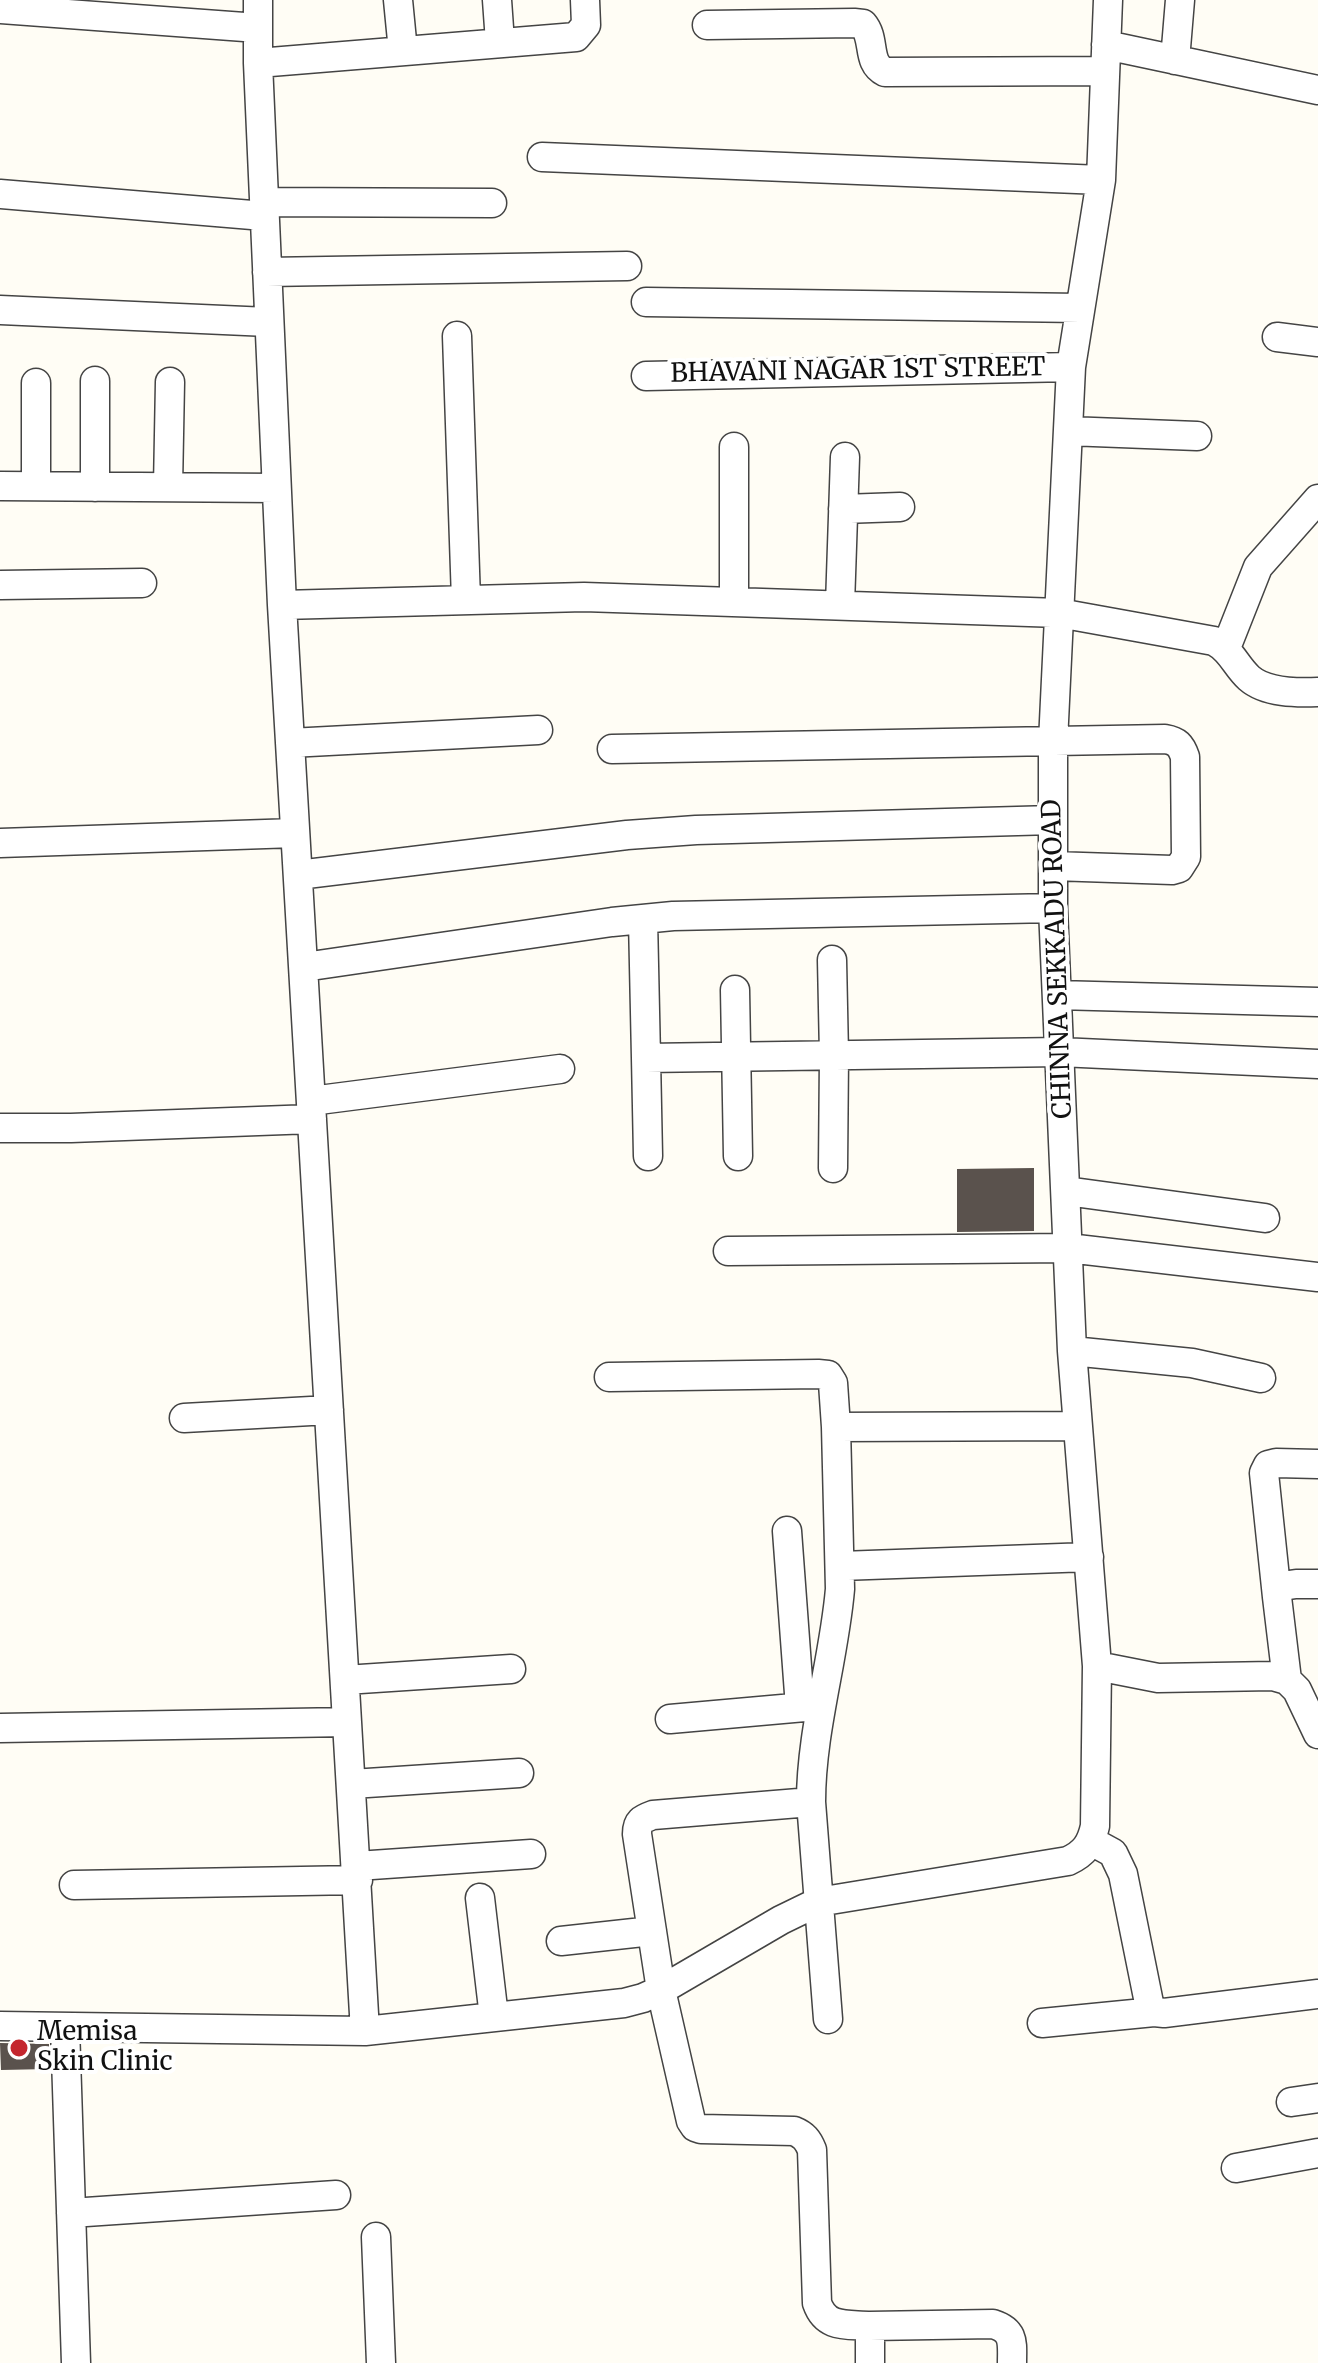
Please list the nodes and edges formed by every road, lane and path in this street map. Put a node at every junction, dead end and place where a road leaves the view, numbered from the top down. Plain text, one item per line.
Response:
1 (398, 0) edge
2 (497, 0) edge
3 (585, 0) edge
4 (1108, 0) edge
5 (1180, 0) edge
6 (0, 9) edge
7 (258, 14) edge
8 (707, 25) dead end
9 (500, 42) junction
10 (403, 51) junction
11 (1106, 58) junction
12 (1175, 60) junction
13 (258, 63) junction
14 (1318, 90) edge
15 (542, 157) dead end
16 (1101, 180) junction
17 (0, 194) edge
18 (492, 203) dead end
19 (264, 209) junction
20 (627, 266) dead end
21 (267, 272) junction
22 (646, 302) dead end
23 (1080, 308) junction
24 (0, 310) edge
25 (268, 322) junction
26 (457, 336) dead end
27 (1277, 337) dead end
28 (1318, 342) edge
29 (1071, 367) junction
30 (646, 376) dead end
31 (95, 381) dead end
32 (170, 382) dead end
33 (36, 383) dead end
34 (1068, 431) junction
35 (1197, 436) dead end
36 (734, 447) dead end
37 (845, 457) dead end
38 (0, 486) edge
39 (36, 486) junction
40 (95, 487) junction
41 (168, 487) junction
42 (276, 488) junction
43 (1318, 499) edge
44 (900, 507) dead end
45 (843, 509) junction
46 (142, 583) dead end
47 (0, 585) edge
48 (466, 600) junction
49 (734, 601) junction
50 (282, 605) junction
51 (840, 605) junction
52 (1059, 613) junction
53 (1226, 648) junction
54 (1318, 692) edge
55 (538, 730) dead end
56 (1053, 742) junction
57 (290, 743) junction
58 (612, 749) dead end
59 (1053, 820) junction
60 (295, 833) junction
61 (0, 843) edge
62 (1053, 866) junction
63 (298, 875) junction
64 (1053, 908) junction
65 (643, 919) junction
66 (832, 960) dead end
67 (304, 967) junction
68 (735, 990) dead end
69 (1057, 995) junction
70 (1318, 1002) edge
71 (1060, 1052) junction
72 (834, 1055) junction
73 (736, 1057) junction
74 (646, 1058) junction
75 (1318, 1064) edge
76 (560, 1069) dead end
77 (312, 1110) junction
78 (0, 1128) edge
79 (648, 1156) dead end
80 (738, 1156) dead end
81 (833, 1168) dead end
82 (1066, 1191) junction
83 (1265, 1218) dead end
84 (1068, 1248) junction
85 (728, 1251) dead end
86 (1318, 1277) edge
87 (1072, 1351) junction
88 (609, 1377) dead end
89 (1261, 1378) dead end
90 (329, 1410) junction
91 (184, 1418) dead end
92 (1078, 1426) junction
93 (836, 1427) junction
94 (1318, 1464) edge
95 (787, 1531) dead end
96 (1089, 1557) junction
97 (841, 1566) junction
98 (1318, 1584) edge
99 (1277, 1597) junction
100 (1097, 1666) junction
101 (511, 1669) dead end
102 (345, 1680) junction
103 (1287, 1680) junction
104 (811, 1706) junction
105 (670, 1719) dead end
106 (347, 1722) junction
107 (0, 1728) edge
108 (1318, 1734) edge
109 (519, 1773) dead end
110 (352, 1784) junction
111 (811, 1802) junction
112 (1091, 1841) junction
113 (531, 1854) dead end
114 (357, 1873) junction
115 (74, 1885) dead end
116 (480, 1898) dead end
117 (818, 1902) junction
118 (652, 1931) junction
119 (561, 1941) dead end
120 (661, 1990) junction
121 (1318, 1994) edge
122 (1154, 2012) junction
123 (494, 2017) junction
124 (828, 2019) dead end
125 (1042, 2023) dead end
126 (0, 2026) edge
127 (65, 2027) junction
128 (365, 2031) junction
129 (1318, 2153) edge
130 (1236, 2168) dead end
131 (336, 2195) dead end
132 (71, 2213) junction
133 (376, 2237) dead end
134 (870, 2326) junction
135 (76, 2363) edge
136 (381, 2363) edge
137 (870, 2363) edge
138 (1012, 2363) edge

1 - 10 street
2 - 9 street
3 - 9 street
4 - 11 street, CHINNA SEKKADU ROAD
5 - 12 street
6 - 7 street
7 - 13 street
8 - 11 street
9 - 10 street
10 - 13 street
11 - 12 street
11 - 16 street, CHINNA SEKKADU ROAD
12 - 14 street
13 - 19 street
15 - 16 street
16 - 23 street, CHINNA SEKKADU ROAD
17 - 19 street
18 - 19 street
19 - 21 street
20 - 21 street
21 - 25 street
22 - 23 street
23 - 29 street, CHINNA SEKKADU ROAD
24 - 25 street
25 - 42 street
26 - 48 street
27 - 28 street
29 - 30 street, BHAVANI NAGAR 1ST STREET
29 - 34 street, CHINNA SEKKADU ROAD
31 - 40 street
32 - 41 street
33 - 39 street
34 - 35 street
34 - 52 street, CHINNA SEKKADU ROAD
36 - 49 street
37 - 45 street
38 - 39 street
39 - 40 street
40 - 41 street
41 - 42 street
42 - 50 street
43 - 53 street
44 - 45 street
45 - 51 street
46 - 47 street
48 - 49 street
48 - 50 street
49 - 51 street
50 - 57 street
51 - 52 street
52 - 53 street
52 - 56 street, CHINNA SEKKADU ROAD
53 - 54 street
55 - 57 street
56 - 58 street
56 - 59 street, CHINNA SEKKADU ROAD
56 - 62 street
57 - 60 street
59 - 62 street, CHINNA SEKKADU ROAD
59 - 63 street
60 - 61 street
60 - 63 street
62 - 64 street, CHINNA SEKKADU ROAD
63 - 67 street
64 - 65 street
64 - 69 street, CHINNA SEKKADU ROAD
65 - 67 street
65 - 74 street
66 - 72 street
67 - 77 street
68 - 73 street
69 - 70 street
69 - 71 street, CHINNA SEKKADU ROAD
71 - 72 street
71 - 75 street
71 - 82 street, CHINNA SEKKADU ROAD
72 - 73 street
72 - 81 street
73 - 74 street
73 - 80 street
74 - 79 street
76 - 77 street
77 - 78 street
77 - 90 street
82 - 83 street
82 - 84 street, CHINNA SEKKADU ROAD
84 - 85 street
84 - 86 street
84 - 87 street, CHINNA SEKKADU ROAD
87 - 89 street
87 - 92 street, CHINNA SEKKADU ROAD
88 - 93 street
90 - 91 street
90 - 102 street
92 - 93 street
92 - 96 street, CHINNA SEKKADU ROAD
93 - 97 street
94 - 99 street
95 - 104 street
96 - 97 street
96 - 100 street, CHINNA SEKKADU ROAD
97 - 104 street
98 - 99 street
99 - 103 street
100 - 103 street
100 - 112 street, CHINNA SEKKADU ROAD
101 - 102 street
102 - 106 street
103 - 108 street
104 - 105 street
104 - 111 street
106 - 107 street
106 - 110 street
109 - 110 street
110 - 114 street
111 - 117 street
111 - 118 street
112 - 117 street
112 - 122 street
113 - 114 street
114 - 115 street
114 - 128 street
116 - 123 street
117 - 120 street
117 - 124 street
118 - 119 street
118 - 120 street
120 - 123 street
120 - 134 street
121 - 122 street
122 - 125 street
123 - 128 street
126 - 127 street
127 - 128 street
127 - 132 street
129 - 130 street
131 - 132 street
132 - 135 street
133 - 136 street
134 - 137 street
134 - 138 street

